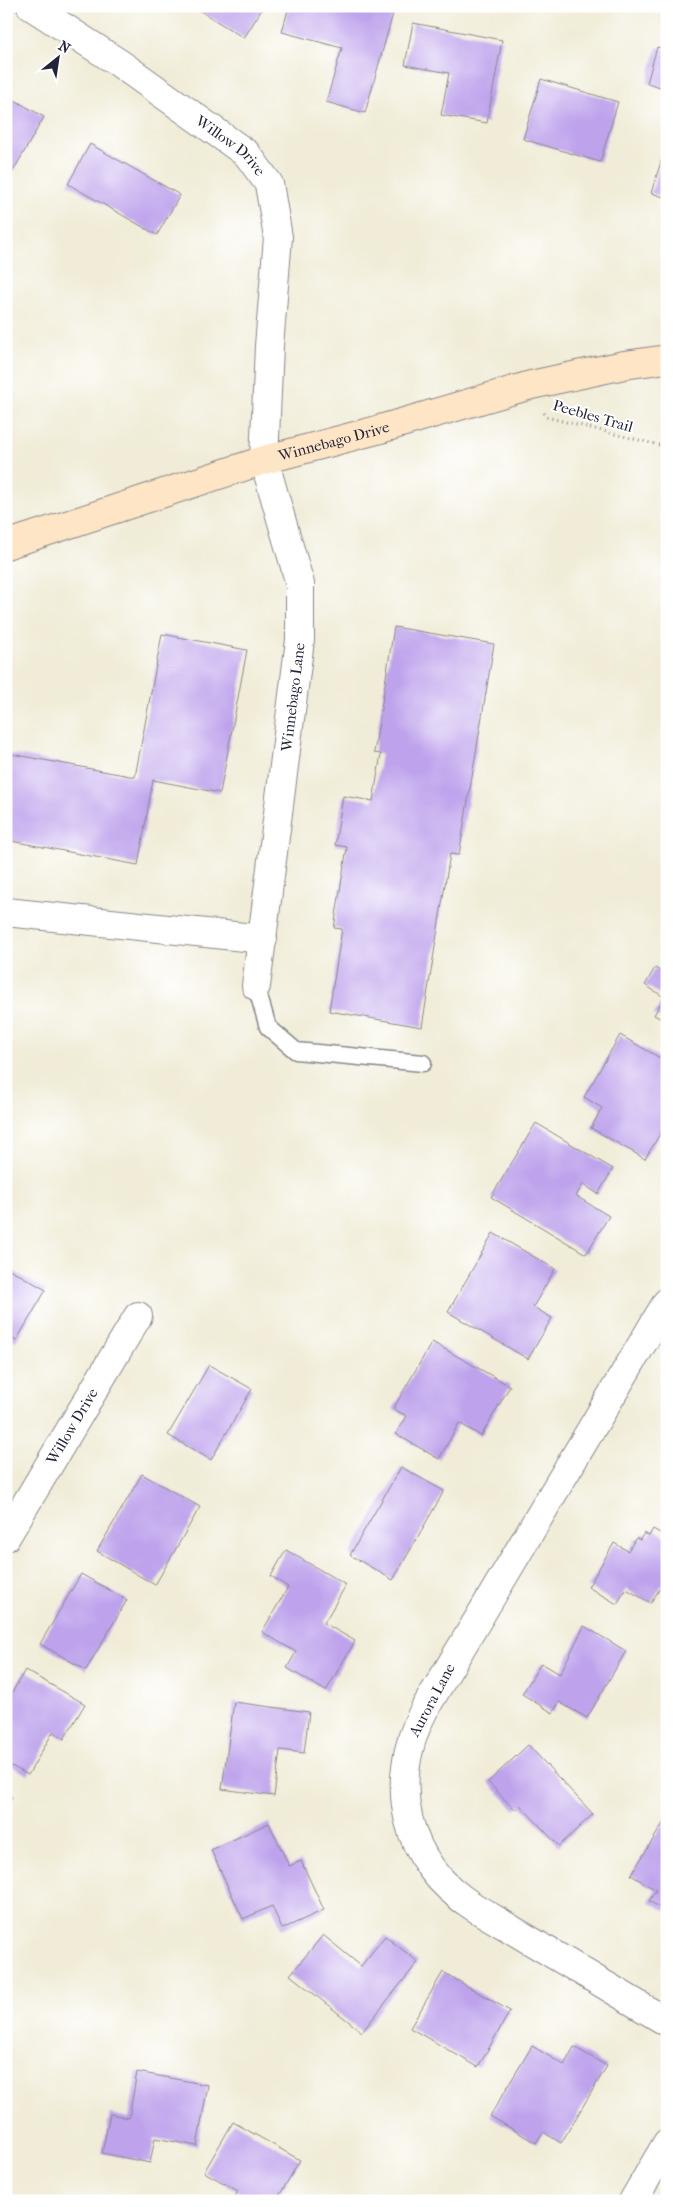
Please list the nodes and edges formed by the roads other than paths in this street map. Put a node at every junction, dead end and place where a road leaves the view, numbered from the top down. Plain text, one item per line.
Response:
1 (31, 6) edge
2 (667, 359) edge
3 (264, 460) junction
4 (6, 545) edge
5 (6, 912) edge
6 (263, 939) junction
7 (256, 986) joint
8 (423, 1063) dead end
9 (667, 1302) edge
10 (138, 1316) dead end
11 (6, 1537) edge
12 (667, 2022) edge
13 (667, 2143) edge
14 (633, 2201) edge

1 - 3 street, Willow Drive
2 - 3 main road, Winnebago Drive
3 - 4 main road, Winnebago Drive
3 - 6 street, Winnebago Lane
5 - 6 street
6 - 7 street, Winnebago Lane
7 - 8 lane
9 - 12 street, Aurora Lane
10 - 11 street, Willow Drive
13 - 14 street

